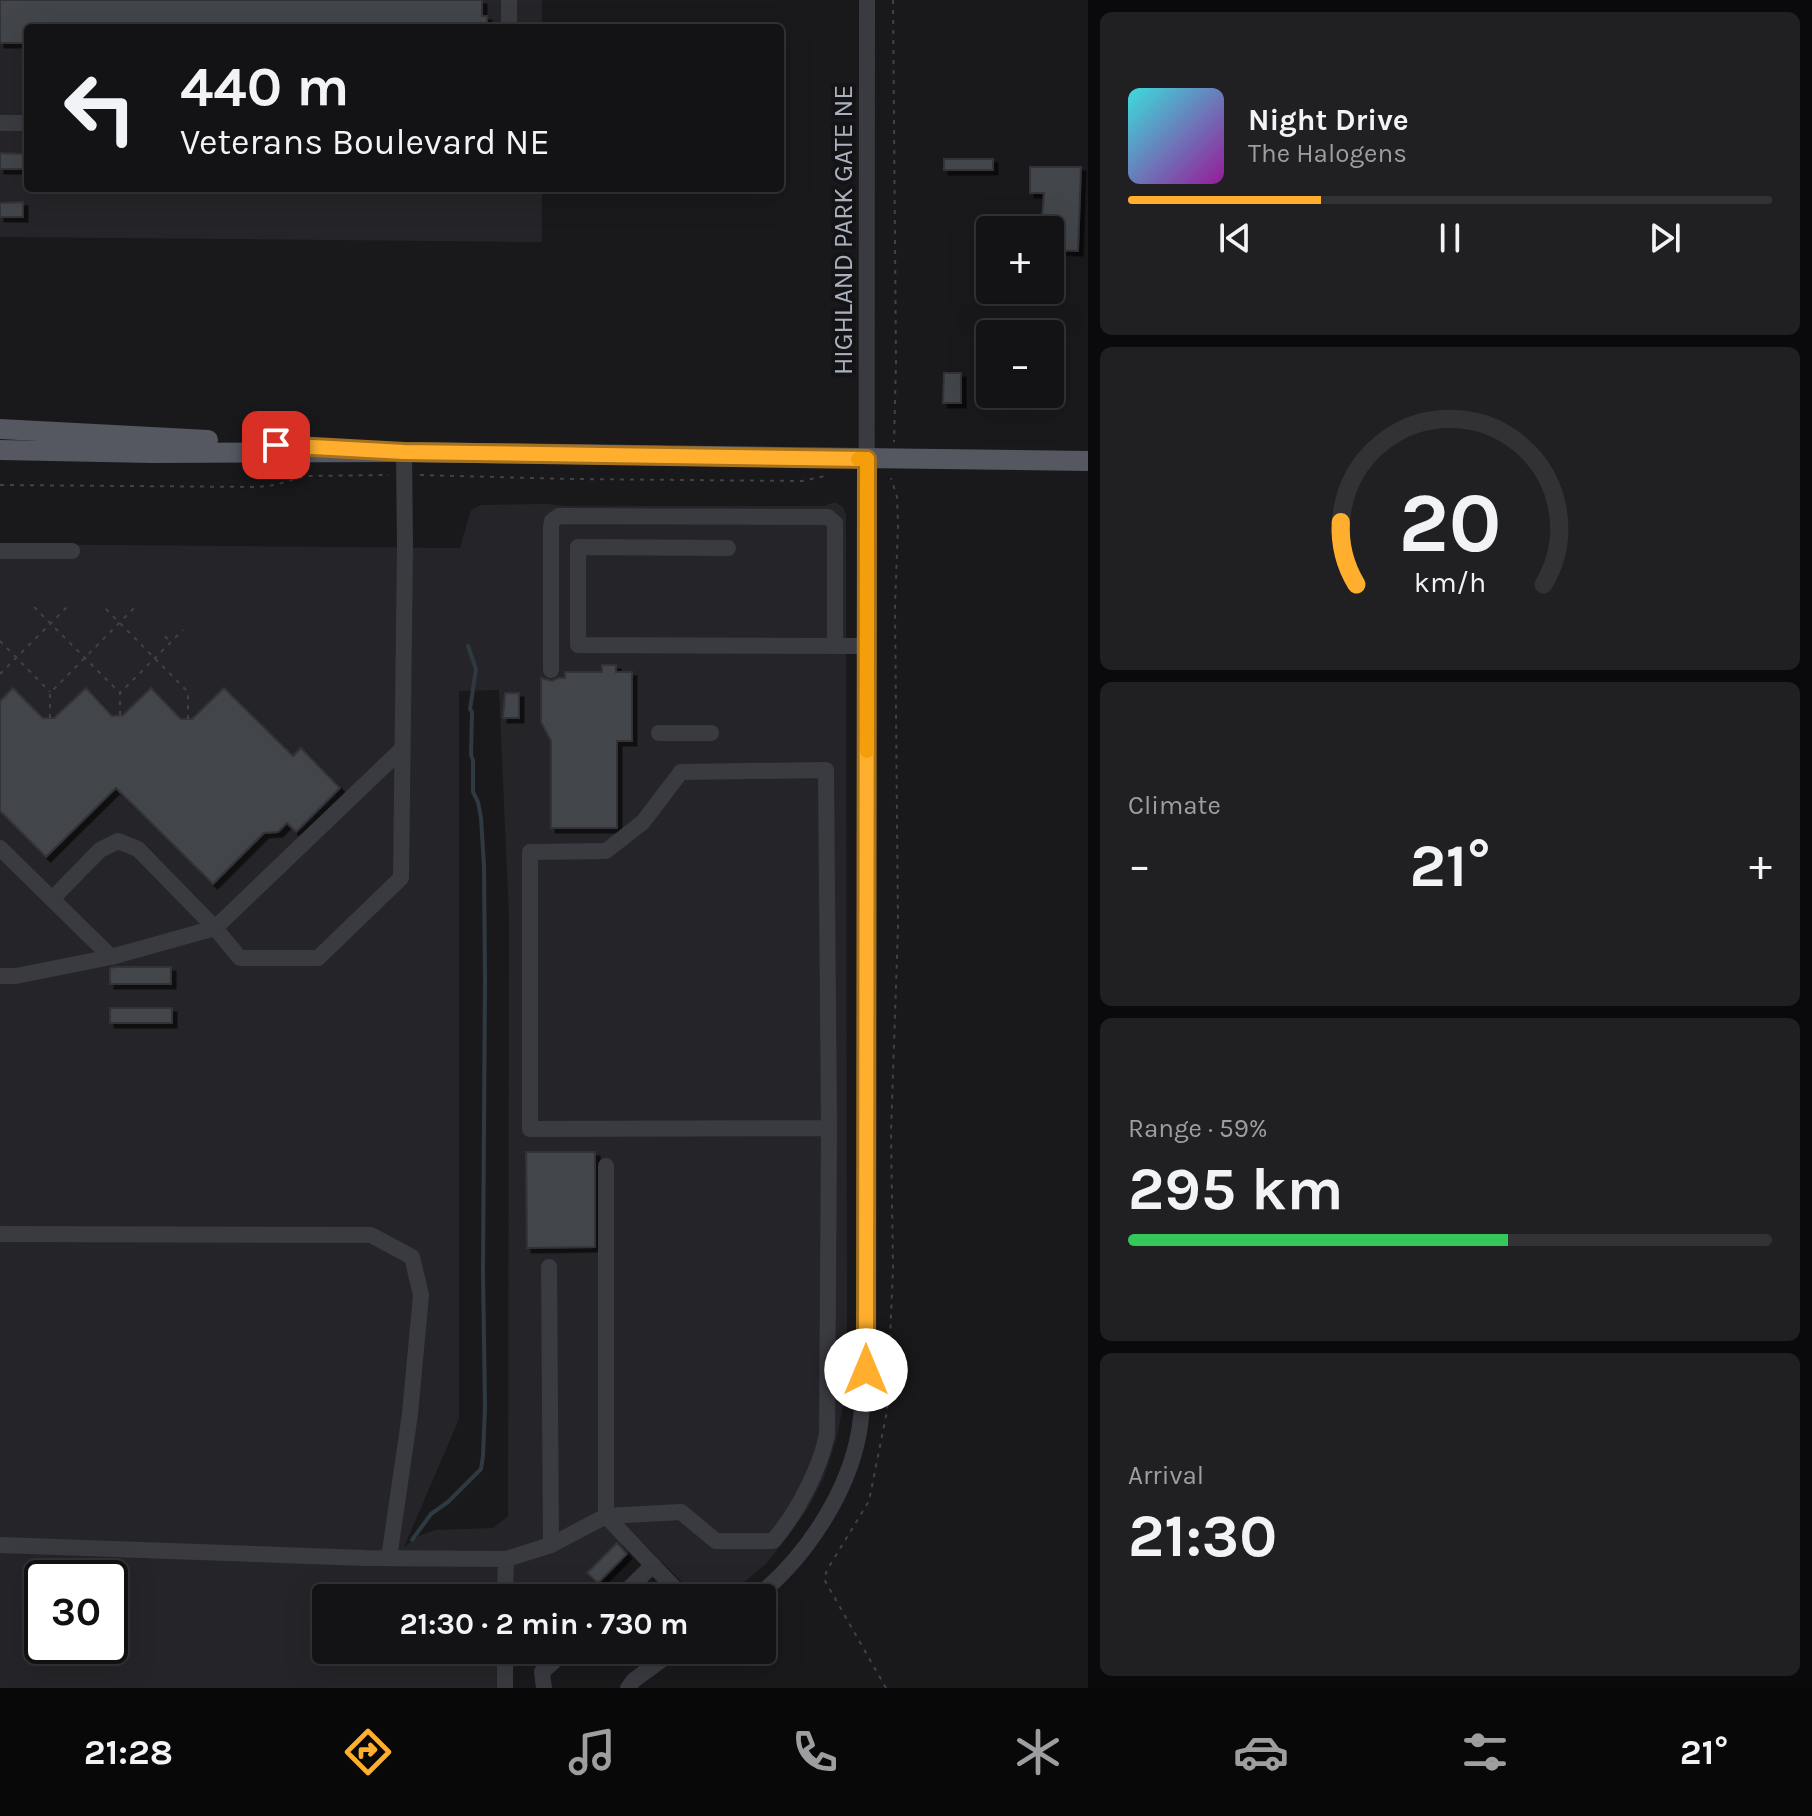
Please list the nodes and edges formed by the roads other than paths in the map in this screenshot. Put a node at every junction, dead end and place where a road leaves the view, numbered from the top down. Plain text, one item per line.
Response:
1 (509, 0) edge
2 (867, 0) edge
3 (509, 24) edge
4 (0, 123) edge
5 (24, 123) edge
6 (0, 429) edge
7 (0, 450) edge
8 (404, 452) junction
9 (867, 459) junction
10 (1088, 461) edge
11 (728, 548) dead end
12 (0, 551) edge
13 (72, 551) dead end
14 (835, 646) junction
15 (867, 646) junction
16 (551, 670) dead end
17 (659, 733) dead end
18 (711, 733) dead end
19 (402, 749) junction
20 (0, 848) edge
21 (52, 899) junction
22 (215, 928) junction
23 (111, 957) junction
24 (0, 976) edge
25 (829, 1128) junction
26 (606, 1166) dead end
27 (0, 1234) edge
28 (549, 1267) dead end
29 (606, 1516) junction
30 (0, 1545) edge
31 (551, 1545) junction
32 (389, 1558) junction
33 (506, 1559) junction
34 (653, 1565) junction
35 (505, 1584) edge
36 (633, 1584) edge
37 (671, 1584) edge
38 (771, 1584) edge
39 (505, 1664) edge
40 (551, 1664) edge
41 (656, 1664) edge
42 (505, 1688) edge
43 (544, 1688) edge
44 (628, 1688) edge

1 - 3 street
2 - 9 street, HIGHLAND PARK GATE NE
4 - 5 street
6 - 8 main road
7 - 8 main road
8 - 9 main road
8 - 19 street
9 - 10 main road
9 - 15 street, HIGHLAND PARK GATE NE
11 - 14 street
12 - 13 street
14 - 15 street
14 - 16 street
15 - 38 street, HIGHLAND PARK GATE NE
17 - 18 street
19 - 22 street
19 - 22 street
20 - 21 street
21 - 22 street
21 - 23 street
22 - 23 street
23 - 24 street
25 - 25 street
25 - 29 street
26 - 29 street
27 - 32 street
28 - 31 street
29 - 31 street
29 - 34 street
30 - 32 street
31 - 33 street
32 - 33 street
33 - 35 street
34 - 36 street
34 - 37 street
39 - 42 street
40 - 43 street
41 - 44 street

